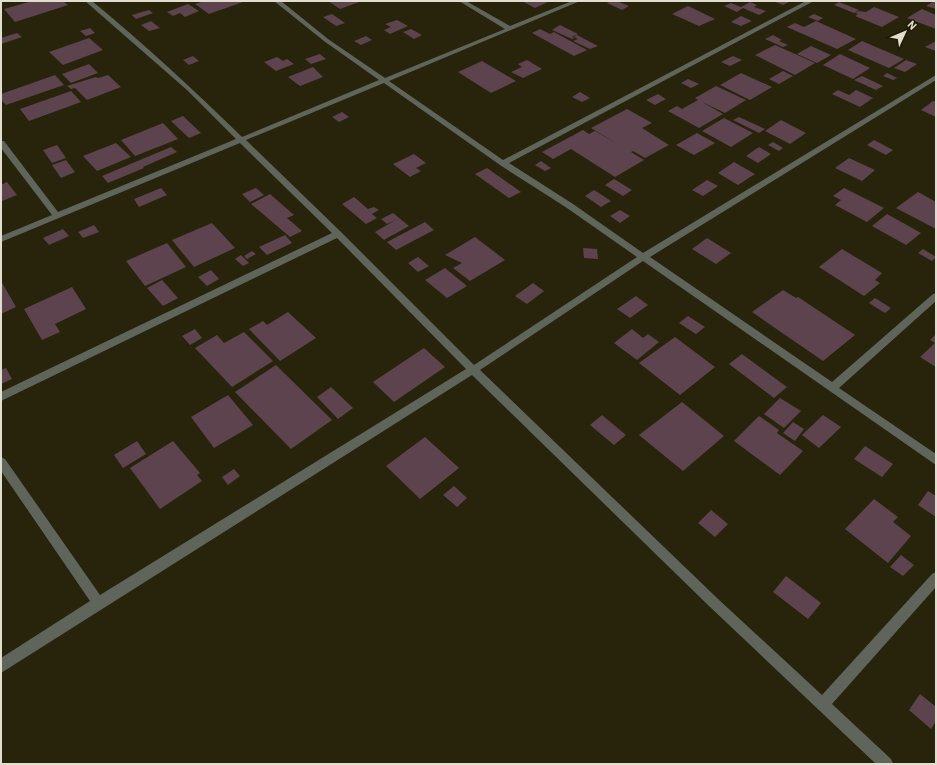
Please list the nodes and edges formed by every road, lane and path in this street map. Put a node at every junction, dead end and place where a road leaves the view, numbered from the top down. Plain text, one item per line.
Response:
1 (88, 1) edge
2 (277, 1) edge
3 (462, 1) edge
4 (577, 1) edge
5 (811, 1) edge
6 (510, 29) junction
7 (936, 77) edge
8 (385, 81) junction
9 (241, 141) junction
10 (1, 143) edge
11 (503, 163) junction
12 (56, 216) junction
13 (338, 234) junction
14 (1, 239) edge
15 (642, 257) junction
16 (936, 296) edge
17 (473, 370) junction
18 (832, 388) junction
19 (1, 398) edge
20 (936, 460) edge
21 (1, 462) edge
22 (936, 578) edge
23 (98, 604) junction
24 (1, 666) edge
25 (823, 704) junction
26 (886, 764) edge

1 - 9 street
2 - 8 street
3 - 6 street
4 - 6 street
5 - 11 street
6 - 8 street
7 - 15 street
8 - 9 street
8 - 11 street
9 - 12 street
9 - 13 street
10 - 12 street
11 - 15 street
12 - 14 street
13 - 17 street
13 - 19 street
15 - 17 street
15 - 18 street
16 - 18 street
17 - 23 street
17 - 25 street
18 - 20 street
21 - 23 street
22 - 25 street
23 - 24 street
25 - 26 street

